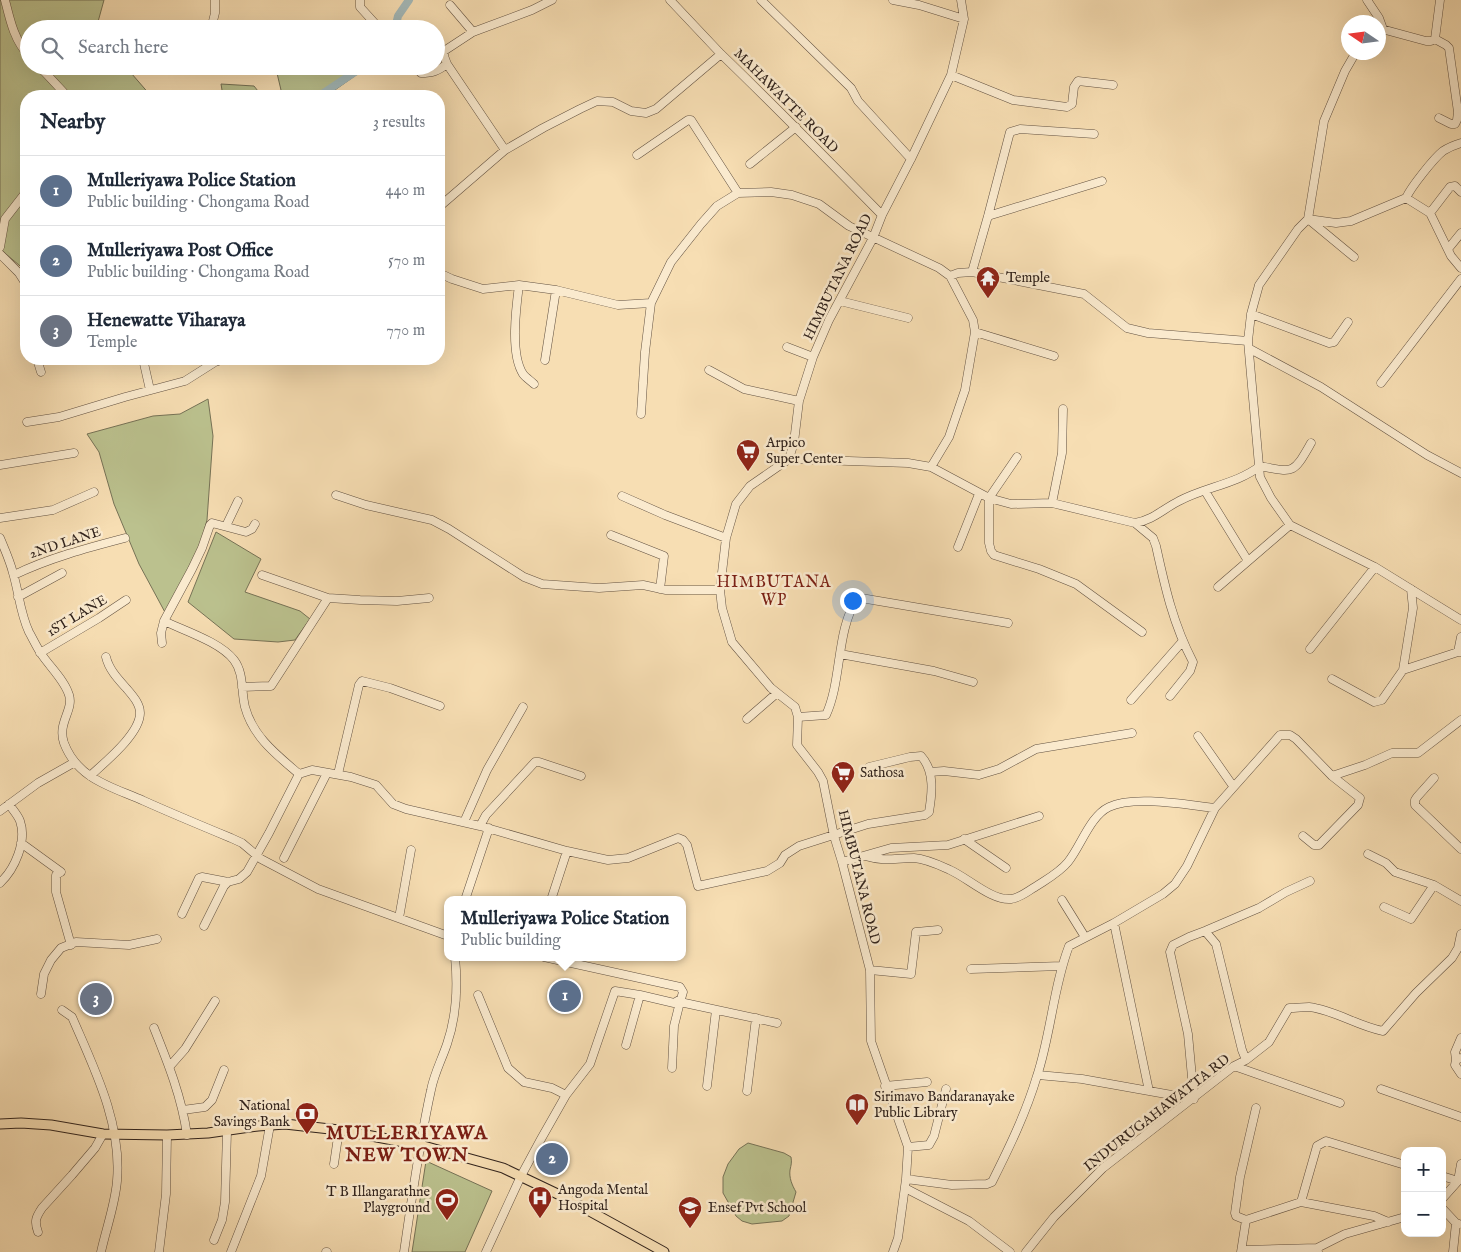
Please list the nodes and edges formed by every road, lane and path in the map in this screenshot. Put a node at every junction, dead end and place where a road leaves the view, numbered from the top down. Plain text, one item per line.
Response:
1 (5, 0) edge
2 (215, 0) edge
3 (360, 0) edge
4 (552, 0) edge
5 (670, 0) edge
6 (761, 0) edge
7 (893, 0) edge
8 (961, 0) edge
9 (1367, 0) edge
10 (1440, 0) edge
11 (450, 5) dead end
12 (1377, 15) edge
13 (964, 19) junction
14 (213, 20) edge
15 (372, 20) edge
16 (1386, 30) edge
17 (473, 32) junction
18 (1435, 39) junction
19 (20, 44) edge
20 (445, 50) edge
21 (722, 54) junction
22 (445, 59) edge
23 (1351, 60) edge
24 (447, 64) joint
25 (47, 75) edge
26 (951, 75) junction
27 (1113, 85) dead end
28 (61, 90) edge
29 (1439, 118) dead end
30 (796, 127) junction
31 (1094, 134) dead end
32 (1461, 143) edge
33 (505, 150) junction
34 (637, 155) dead end
35 (911, 159) junction
36 (750, 164) dead end
37 (1102, 181) dead end
38 (1461, 192) edge
39 (738, 193) junction
40 (1406, 198) junction
41 (20, 200) edge
42 (445, 202) edge
43 (1430, 213) junction
44 (882, 215) junction
45 (988, 216) junction
46 (1308, 219) junction
47 (1461, 233) edge
48 (873, 238) junction
49 (0, 247) edge
50 (1448, 249) junction
51 (0, 254) edge
52 (1354, 257) dead end
53 (1461, 268) edge
54 (972, 272) junction
55 (20, 275) edge
56 (445, 276) edge
57 (950, 276) junction
58 (1461, 279) edge
59 (519, 285) junction
60 (556, 290) junction
61 (840, 301) junction
62 (651, 303) junction
63 (1251, 314) junction
64 (908, 318) dead end
65 (1348, 322) dead end
66 (975, 332) junction
67 (1249, 345) junction
68 (787, 347) dead end
69 (1054, 356) dead end
70 (813, 357) junction
71 (545, 360) dead end
72 (38, 365) edge
73 (144, 365) edge
74 (210, 365) edge
75 (709, 370) dead end
76 (40, 372) dead end
77 (1381, 383) dead end
78 (534, 384) dead end
79 (150, 390) junction
80 (800, 401) junction
81 (1063, 409) dead end
82 (641, 414) dead end
83 (28, 422) dead end
84 (1311, 442) dead end
85 (74, 453) dead end
86 (1017, 457) dead end
87 (789, 459) junction
88 (0, 465) edge
89 (1260, 466) junction
90 (931, 467) junction
91 (1461, 473) edge
92 (1205, 491) junction
93 (94, 492) dead end
94 (979, 494) junction
95 (336, 495) dead end
96 (622, 496) dead end
97 (989, 498) junction
98 (238, 501) dead end
99 (1052, 503) junction
100 (0, 518) edge
101 (1135, 523) junction
102 (255, 524) dead end
103 (226, 526) junction
104 (1290, 526) junction
105 (611, 535) dead end
106 (125, 538) dead end
107 (726, 538) junction
108 (1, 542) edge
109 (958, 547) dead end
110 (1248, 561) junction
111 (1375, 567) junction
112 (62, 574) dead end
113 (14, 575) junction
114 (262, 575) dead end
115 (1218, 587) dead end
116 (1411, 588) junction
117 (660, 589) junction
118 (720, 590) junction
119 (18, 597) junction
120 (328, 598) junction
121 (429, 598) dead end
122 (126, 600) dead end
123 (1461, 620) edge
124 (164, 621) junction
125 (1008, 623) dead end
126 (1142, 632) dead end
127 (1461, 637) edge
128 (1182, 642) junction
129 (162, 643) dead end
130 (1310, 648) dead end
131 (40, 652) junction
132 (1459, 652) edge
133 (840, 654) junction
134 (106, 658) dead end
135 (1403, 670) junction
136 (1332, 679) dead end
137 (973, 682) dead end
138 (242, 687) junction
139 (777, 693) junction
140 (1170, 696) dead end
141 (1131, 700) dead end
142 (440, 706) dead end
143 (523, 707) dead end
144 (798, 717) junction
145 (747, 719) dead end
146 (1461, 720) edge
147 (1132, 733) dead end
148 (1198, 736) dead end
149 (75, 762) junction
150 (869, 767) dead end
151 (930, 772) junction
152 (327, 773) junction
153 (299, 774) junction
154 (338, 774) junction
155 (90, 776) junction
156 (581, 776) dead end
157 (1332, 776) junction
158 (1434, 778) dead end
159 (1233, 786) junction
160 (9, 804) junction
161 (1215, 808) junction
162 (0, 811) edge
163 (1039, 816) dead end
164 (464, 822) junction
165 (480, 826) junction
166 (489, 828) junction
167 (834, 836) junction
168 (1303, 836) dead end
169 (964, 839) junction
170 (21, 843) junction
171 (1461, 849) edge
172 (412, 850) dead end
173 (567, 851) junction
174 (1368, 854) dead end
175 (256, 855) junction
176 (865, 856) junction
177 (284, 858) dead end
178 (842, 862) junction
179 (1006, 868) dead end
180 (1310, 881) dead end
181 (228, 882) junction
182 (0, 883) edge
183 (1434, 885) junction
184 (466, 896) edge
185 (552, 896) edge
186 (1062, 900) dead end
187 (1461, 901) edge
188 (1384, 907) dead end
189 (182, 914) dead end
190 (399, 918) junction
191 (1114, 923) junction
192 (204, 926) dead end
193 (938, 930) dead end
194 (1205, 931) junction
195 (1461, 934) edge
196 (444, 935) edge
197 (1084, 937) junction
198 (157, 939) dead end
199 (71, 945) junction
200 (455, 961) edge
201 (562, 961) edge
202 (1062, 966) junction
203 (971, 969) dead end
204 (870, 970) junction
205 (41, 994) dead end
206 (478, 995) dead end
207 (640, 995) junction
208 (215, 1001) dead end
209 (677, 1003) junction
210 (62, 1010) dead end
211 (716, 1010) junction
212 (756, 1018) junction
213 (776, 1023) dead end
214 (154, 1028) dead end
215 (1461, 1038) edge
216 (626, 1045) dead end
217 (1458, 1059) edge
218 (1246, 1060) junction
219 (170, 1066) junction
220 (1234, 1066) junction
221 (672, 1068) dead end
222 (224, 1070) dead end
223 (1461, 1074) edge
224 (1038, 1075) junction
225 (927, 1082) dead end
226 (707, 1086) dead end
227 (885, 1086) junction
228 (946, 1089) dead end
229 (1381, 1089) dead end
230 (747, 1091) dead end
231 (1149, 1091) junction
232 (566, 1095) junction
233 (1194, 1099) junction
234 (1340, 1103) dead end
235 (1256, 1108) dead end
236 (183, 1110) junction
237 (1461, 1117) edge
238 (0, 1124) edge
239 (270, 1125) junction
240 (339, 1130) junction
241 (227, 1131) junction
242 (103, 1134) junction
243 (114, 1134) junction
244 (187, 1135) junction
245 (166, 1136) junction
246 (420, 1145) junction
247 (908, 1147) junction
248 (334, 1164) dead end
249 (1401, 1164) edge
250 (1461, 1164) edge
251 (521, 1176) junction
252 (1446, 1177) edge
253 (1458, 1181) junction
254 (905, 1184) junction
255 (1446, 1194) edge
256 (1301, 1202) junction
257 (1446, 1212) edge
258 (1401, 1218) edge
259 (1246, 1220) junction
260 (1388, 1222) junction
261 (1459, 1224) edge
262 (38, 1232) dead end
263 (214, 1240) dead end
264 (1317, 1250) edge
265 (1241, 1251) edge
266 (101, 1252) edge
267 (159, 1252) edge
268 (231, 1252) edge
269 (404, 1252) edge
270 (486, 1252) edge
271 (664, 1252) edge
272 (893, 1252) edge
273 (1010, 1252) edge
274 (1026, 1252) edge
275 (1453, 1252) edge

1 - 19 street
2 - 14 street
3 - 15 street
4 - 17 street
5 - 21 street
6 - 35 street
7 - 13 street
8 - 13 street, HIMBUTANA ROAD
9 - 12 street
10 - 18 street
11 - 17 street
13 - 26 street, HIMBUTANA ROAD
16 - 18 street
17 - 20 street
18 - 29 street
21 - 30 street, MAHAWATTE ROAD
21 - 33 street, MAHAWATTE ROAD
22 - 24 street
23 - 46 street
24 - 33 street
25 - 28 street
26 - 27 street
26 - 35 street, HIMBUTANA ROAD
30 - 36 street
30 - 44 street, MAHAWATTE ROAD
31 - 45 street
32 - 40 street
33 - 42 street, MAHAWATTE ROAD
34 - 39 street
35 - 44 street, HIMBUTANA ROAD
37 - 45 street
38 - 43 street
39 - 48 street
39 - 62 street
40 - 43 street
40 - 46 street
41 - 49 street
43 - 50 street
44 - 48 street, HIMBUTANA ROAD
45 - 54 street
46 - 52 street
46 - 63 street
47 - 50 street
48 - 57 street
48 - 61 street, HIMBUTANA ROAD
50 - 53 street
51 - 55 street
54 - 57 street
54 - 67 street
56 - 59 street
57 - 66 street
58 - 77 street
59 - 60 street
59 - 78 street
60 - 62 street
60 - 71 street
61 - 64 street
61 - 70 street, HIMBUTANA ROAD
62 - 82 street
63 - 65 street
63 - 67 street
66 - 69 street
66 - 90 street
67 - 89 street
67 - 91 street
68 - 70 street
70 - 80 street, HIMBUTANA ROAD
72 - 76 street
73 - 79 street
74 - 79 street
75 - 80 street
79 - 83 street
80 - 87 street, HIMBUTANA ROAD
81 - 99 street
84 - 89 street
85 - 88 street
86 - 97 street
87 - 90 street
87 - 107 street
89 - 92 street
89 - 104 street
90 - 94 street
92 - 101 street
92 - 110 street
93 - 100 street
94 - 97 street
94 - 109 street
95 - 117 street
96 - 107 street
97 - 99 street
97 - 126 street
98 - 103 street
99 - 101 street
101 - 128 street
102 - 103 street
103 - 124 street
104 - 110 street
104 - 111 street
105 - 117 street
106 - 113 street, 2ND LANE
107 - 118 street
108 - 113 street
110 - 115 street
111 - 116 street
111 - 130 street
112 - 119 street
113 - 119 street
114 - 120 street
116 - 123 street
116 - 135 street
117 - 118 street
118 - 139 street
119 - 131 street
120 - 121 street
120 - 138 street
122 - 131 street, 1ST LANE
124 - 129 street
124 - 138 street
125 - 133 street
127 - 132 street
128 - 140 street
128 - 141 street
131 - 149 street
132 - 135 street
133 - 137 street
133 - 144 street
134 - 155 street
135 - 136 street
138 - 153 street
139 - 144 street
139 - 145 street
142 - 154 street
143 - 164 street
144 - 167 street, HIMBUTANA ROAD
146 - 157 street
147 - 151 street
148 - 159 street
149 - 155 street
149 - 160 street
150 - 151 street
151 - 167 street
152 - 153 street
152 - 154 street
152 - 177 street
153 - 175 street
154 - 164 street
155 - 175 street
156 - 165 street
157 - 159 street
157 - 168 street
158 - 171 street
159 - 161 street
160 - 162 street
160 - 170 street
161 - 176 street
161 - 191 street
163 - 169 street
164 - 165 street
165 - 166 street
166 - 173 street
166 - 184 street
167 - 173 street
167 - 178 street, HIMBUTANA ROAD
169 - 176 street
169 - 179 street
170 - 182 street
170 - 199 street
172 - 190 street
173 - 185 street
174 - 183 street
175 - 181 street
175 - 190 street
176 - 178 street
178 - 204 street, HIMBUTANA ROAD
180 - 194 street
181 - 189 street
181 - 192 street
183 - 187 street
183 - 188 street
186 - 197 street
190 - 196 street
191 - 197 street
191 - 231 street
193 - 204 street
194 - 218 street
194 - 233 street
195 - 218 street, INDURUGAHAWATTA RD
197 - 202 street
198 - 199 street
199 - 205 street
200 - 246 street
201 - 209 street
202 - 203 street
202 - 224 street
204 - 227 street, HIMBUTANA ROAD
206 - 232 street
207 - 209 street
207 - 216 street
207 - 232 street
208 - 219 street
209 - 211 street
209 - 221 street
210 - 243 street
211 - 212 street
211 - 226 street
212 - 213 street
212 - 230 street
214 - 219 street
215 - 217 street
217 - 223 street
218 - 220 street, INDURUGAHAWATTA RD
219 - 236 street
220 - 233 street, INDURUGAHAWATTA RD
220 - 234 street
222 - 236 street
224 - 231 street
224 - 254 street
225 - 227 street
227 - 247 street, HIMBUTANA ROAD
228 - 247 street
229 - 237 street
231 - 233 street
232 - 251 street
233 - 274 street, INDURUGAHAWATTA RD
235 - 259 street
236 - 244 street
238 - 242 main road
239 - 240 main road
239 - 241 main road
239 - 268 street
240 - 246 main road
240 - 248 street
241 - 244 main road
241 - 263 street
242 - 243 main road
242 - 262 street
243 - 245 main road
243 - 266 street
244 - 245 main road
245 - 267 street
246 - 251 main road
246 - 269 street
247 - 254 street, HIMBUTANA ROAD
249 - 256 street
250 - 253 street
251 - 270 street
251 - 271 main road
252 - 253 street
253 - 255 street
254 - 272 street, HIMBUTANA ROAD
254 - 273 street
256 - 259 street
256 - 260 street
257 - 261 street
258 - 260 street
259 - 265 street
260 - 264 street
261 - 275 street
264 - 265 street

